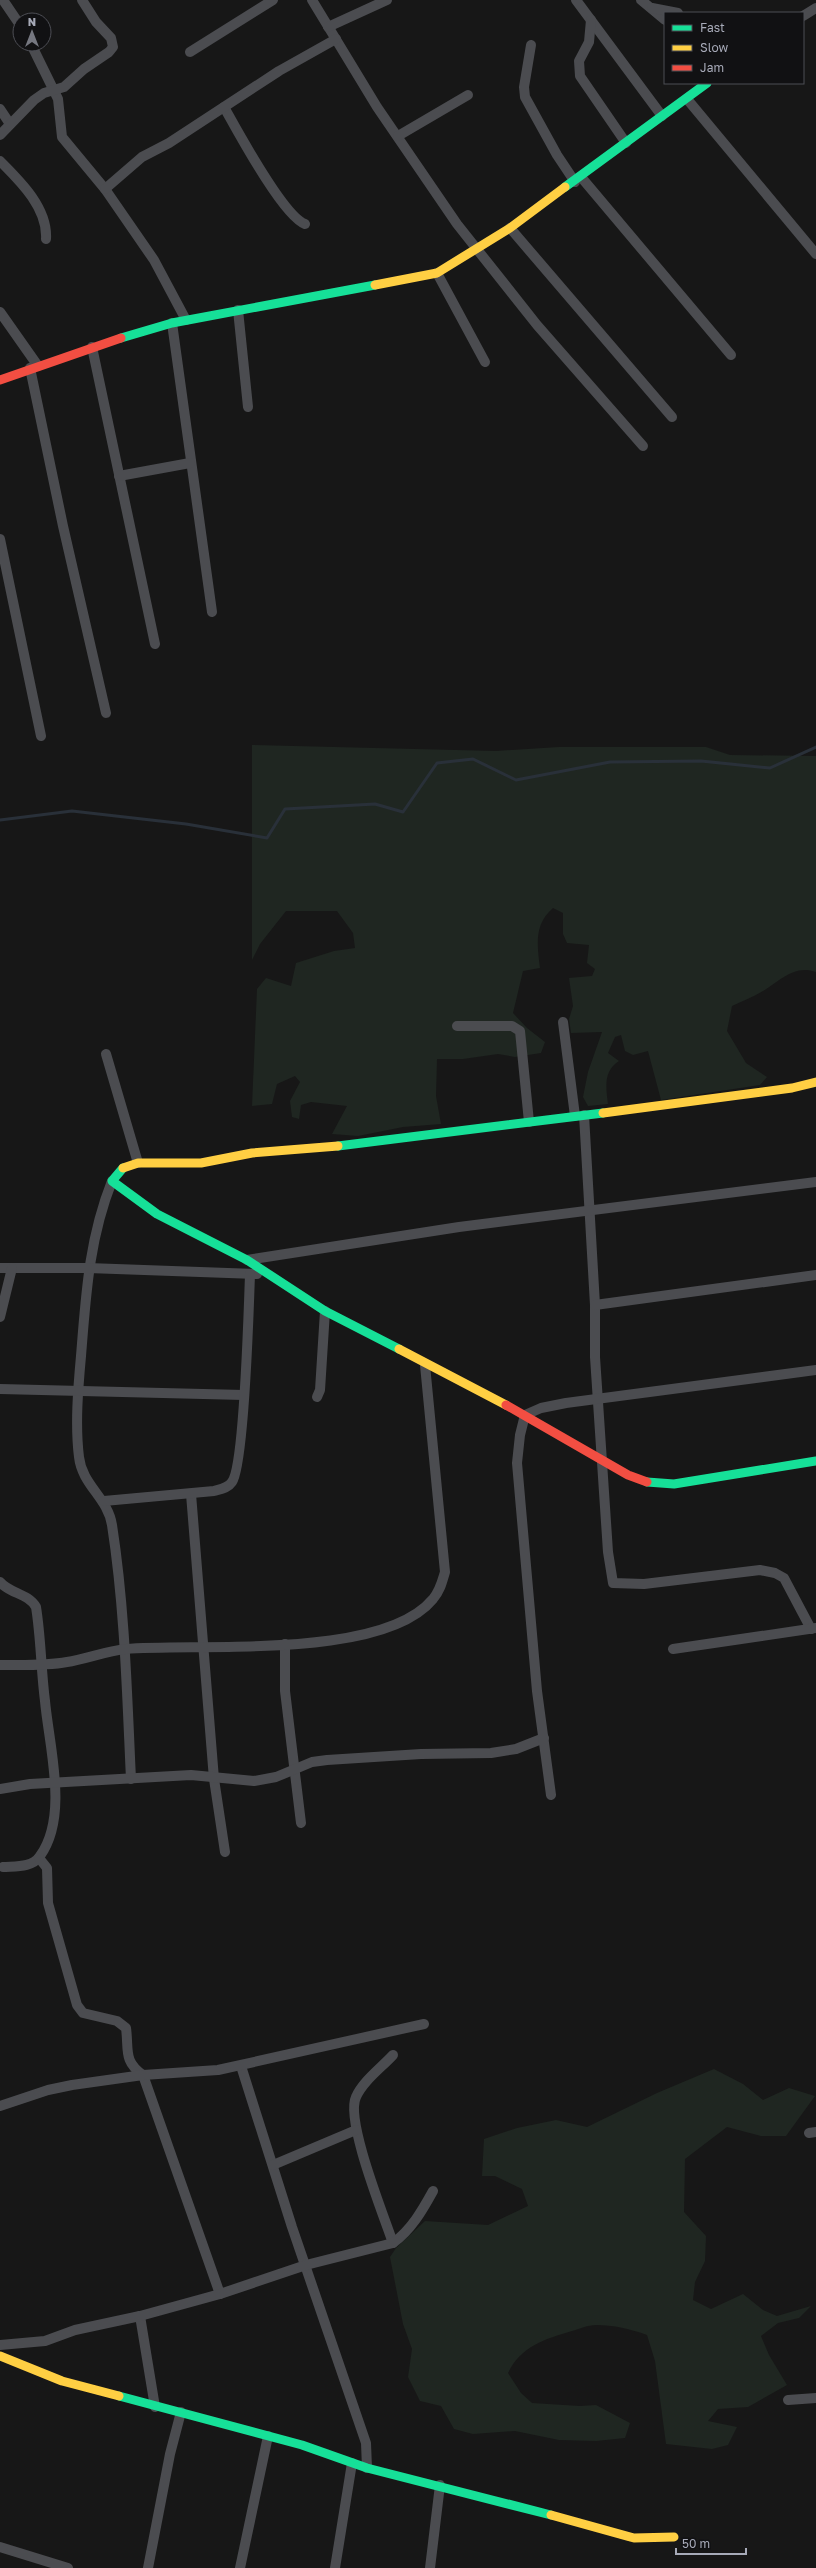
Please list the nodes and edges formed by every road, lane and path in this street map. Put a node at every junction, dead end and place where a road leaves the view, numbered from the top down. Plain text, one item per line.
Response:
1 (3, 0) edge
2 (82, 0) edge
3 (273, 0) edge
4 (312, 0) edge
5 (387, 0) edge
6 (576, 0) edge
7 (641, 0) edge
8 (652, 8) junction
9 (816, 8) edge
10 (673, 12) edge
11 (12, 13) edge
12 (804, 15) edge
13 (664, 19) edge
14 (591, 20) junction
15 (328, 27) junction
16 (336, 39) junction
17 (531, 45) dead end
18 (35, 52) edge
19 (190, 52) dead end
20 (707, 84) edge
21 (54, 89) junction
22 (468, 96) dead end
23 (687, 99) junction
24 (224, 107) junction
25 (0, 109) edge
26 (662, 116) junction
27 (10, 124) junction
28 (0, 135) edge
29 (398, 136) junction
30 (626, 143) junction
31 (0, 161) edge
32 (578, 180) junction
33 (104, 189) junction
34 (305, 224) dead end
35 (510, 228) junction
36 (46, 238) dead end
37 (476, 250) junction
38 (816, 254) edge
39 (437, 273) junction
40 (238, 310) junction
41 (0, 312) edge
42 (186, 320) junction
43 (172, 323) junction
44 (92, 347) junction
45 (731, 355) dead end
46 (485, 362) dead end
47 (34, 367) junction
48 (0, 380) edge
49 (248, 407) dead end
50 (672, 417) dead end
51 (643, 446) dead end
52 (190, 463) junction
53 (119, 476) junction
54 (0, 539) edge
55 (212, 612) dead end
56 (155, 644) dead end
57 (106, 713) dead end
58 (41, 736) dead end
59 (564, 1022) dead end
60 (457, 1026) dead end
61 (106, 1054) dead end
62 (816, 1082) edge
63 (580, 1115) junction
64 (529, 1122) junction
65 (138, 1163) junction
66 (112, 1181) junction
67 (816, 1182) edge
68 (591, 1211) junction
69 (247, 1260) junction
70 (0, 1268) edge
71 (12, 1268) junction
72 (88, 1268) junction
73 (250, 1274) junction
74 (269, 1275) junction
75 (816, 1275) edge
76 (595, 1305) junction
77 (325, 1312) junction
78 (0, 1317) edge
79 (425, 1365) junction
80 (816, 1370) edge
81 (0, 1389) edge
82 (78, 1390) junction
83 (244, 1394) junction
84 (317, 1397) dead end
85 (597, 1399) junction
86 (524, 1415) junction
87 (602, 1459) junction
88 (816, 1462) edge
89 (192, 1494) junction
90 (104, 1500) junction
91 (0, 1582) edge
92 (813, 1628) edge
93 (285, 1644) junction
94 (205, 1648) junction
95 (124, 1649) junction
96 (673, 1649) dead end
97 (41, 1664) junction
98 (0, 1665) edge
99 (544, 1738) junction
100 (294, 1752) junction
101 (312, 1762) junction
102 (294, 1771) junction
103 (214, 1778) junction
104 (131, 1780) junction
105 (56, 1782) junction
106 (0, 1790) edge
107 (551, 1795) dead end
108 (301, 1823) dead end
109 (225, 1852) dead end
110 (39, 1858) junction
111 (3, 1867) dead end
112 (424, 2024) dead end
113 (392, 2055) dead end
114 (241, 2066) junction
115 (144, 2075) junction
116 (0, 2106) edge
117 (356, 2130) junction
118 (273, 2165) junction
119 (433, 2191) dead end
120 (393, 2243) junction
121 (306, 2265) junction
122 (220, 2294) junction
123 (140, 2316) junction
124 (0, 2345) edge
125 (0, 2356) edge
126 (816, 2398) edge
127 (788, 2400) dead end
128 (155, 2407) junction
129 (181, 2412) junction
130 (268, 2436) junction
131 (352, 2463) junction
132 (367, 2468) junction
133 (440, 2485) junction
134 (674, 2537) dead end
135 (0, 2547) edge
136 (65, 2568) edge
137 (148, 2568) edge
138 (240, 2568) edge
139 (335, 2568) edge
140 (430, 2568) edge

1 - 11 street
2 - 21 street
3 - 19 street
4 - 15 street
5 - 15 street
6 - 14 street
7 - 8 street
8 - 10 street
8 - 13 street
9 - 12 street
14 - 26 street
14 - 30 street
15 - 16 street
16 - 24 street
16 - 29 street
17 - 32 street
18 - 21 street
20 - 23 street
21 - 27 street
21 - 33 street
22 - 29 street
23 - 26 street
23 - 38 street
24 - 33 street
24 - 34 street
25 - 27 street
26 - 30 street
27 - 28 street
29 - 37 street
30 - 32 street
31 - 36 street
32 - 35 street
32 - 45 street
33 - 42 street
35 - 37 street
35 - 50 street
37 - 39 street
37 - 51 street
39 - 40 street
39 - 46 street
40 - 42 street
40 - 49 street
41 - 47 street
42 - 43 street
43 - 44 street
43 - 52 street
44 - 47 street
44 - 53 street
47 - 48 street
47 - 57 street
52 - 53 street
52 - 55 street
53 - 56 street
54 - 58 street
59 - 63 street
60 - 64 street
61 - 65 street
62 - 63 street
63 - 64 street
63 - 68 street
64 - 65 street
65 - 66 street
66 - 69 street
66 - 72 street
67 - 68 street
68 - 69 street
68 - 76 street
69 - 74 street
70 - 71 street
71 - 72 street
71 - 78 street
72 - 73 street
72 - 82 street
73 - 74 street
73 - 83 street
74 - 77 street
75 - 76 street
76 - 85 street
77 - 79 street
77 - 84 street
79 - 86 street
79 - 93 street
80 - 85 street
81 - 82 street
82 - 83 street
82 - 90 street
83 - 89 street
85 - 86 street
85 - 87 street
86 - 87 street
86 - 99 street
87 - 88 street
87 - 92 street
89 - 90 street
89 - 94 street
90 - 95 street
91 - 97 street
92 - 96 street
93 - 94 street
93 - 100 street
94 - 95 street
94 - 103 street
95 - 97 street
95 - 104 street
97 - 98 street
97 - 105 street
99 - 101 street
99 - 107 street
100 - 101 street
100 - 102 street
101 - 102 street
102 - 103 street
102 - 108 street
103 - 104 street
103 - 109 street
104 - 105 street
105 - 106 street
105 - 110 street
110 - 111 street
110 - 115 street
112 - 114 street
113 - 117 street
114 - 115 street
114 - 118 street
115 - 116 street
115 - 122 street
117 - 118 street
117 - 120 street
118 - 121 street
119 - 120 street
120 - 121 street
121 - 122 street
121 - 132 street
122 - 123 street
123 - 124 street
123 - 128 street
125 - 128 street
126 - 127 street
128 - 129 street
129 - 130 street
129 - 137 street
130 - 131 street
130 - 138 street
131 - 132 street
131 - 139 street
132 - 133 street
133 - 134 street
133 - 140 street
135 - 136 street

